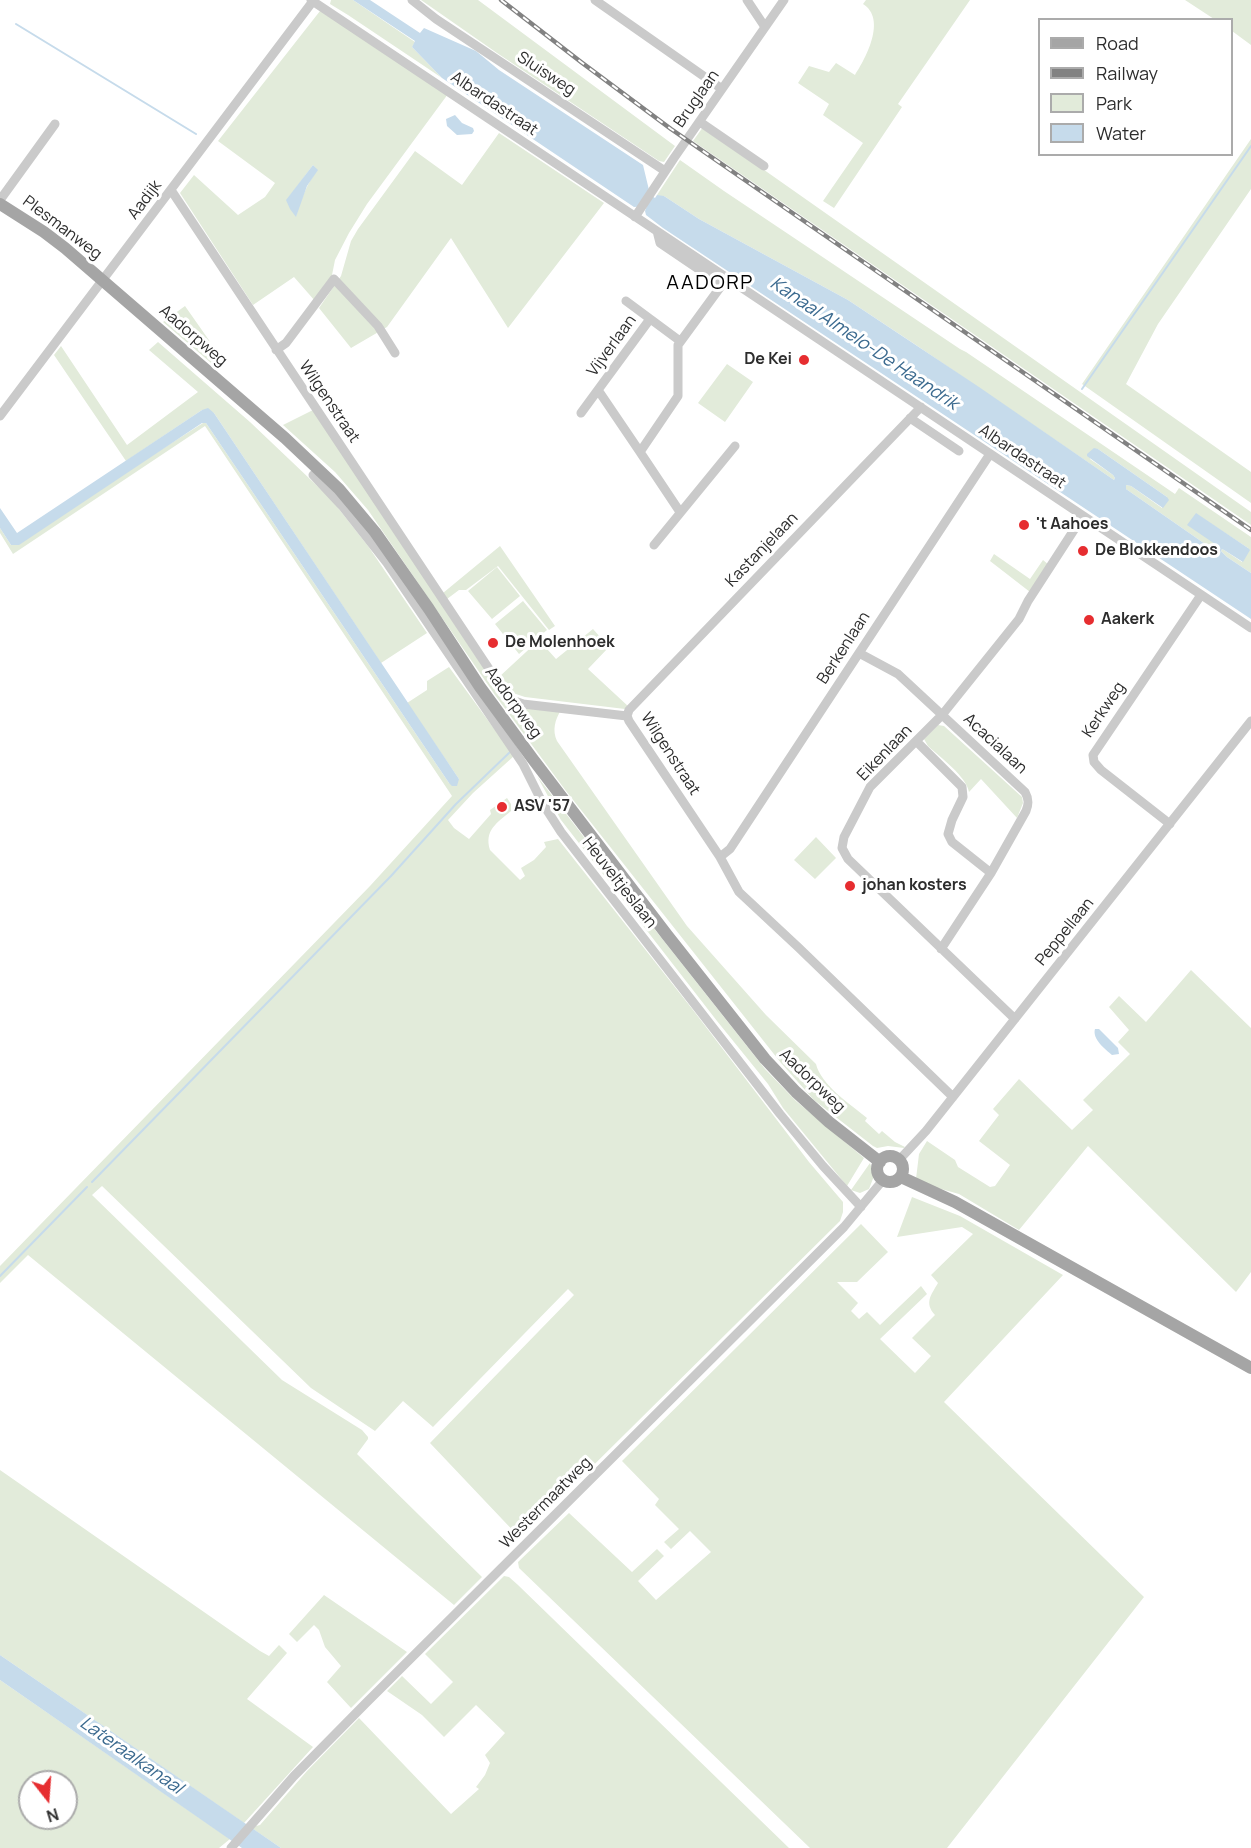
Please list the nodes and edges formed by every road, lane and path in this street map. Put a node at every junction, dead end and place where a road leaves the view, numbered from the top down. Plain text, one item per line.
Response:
1 (412, 0) edge
2 (595, 0) edge
3 (747, 0) edge
4 (784, 0) edge
5 (312, 1) edge
6 (765, 27) junction
7 (722, 89) junction
8 (700, 122) junction
9 (55, 124) dead end
10 (764, 166) dead end
11 (665, 171) junction
12 (171, 190) junction
13 (0, 202) edge
14 (635, 217) junction
15 (103, 280) junction
16 (724, 281) junction
17 (626, 301) dead end
18 (650, 319) junction
19 (680, 341) junction
20 (276, 350) junction
21 (395, 353) dead end
22 (598, 390) junction
23 (921, 407) junction
24 (581, 413) dead end
25 (0, 416) edge
26 (910, 418) junction
27 (735, 446) dead end
28 (959, 451) dead end
29 (640, 452) junction
30 (990, 454) junction
31 (313, 475) dead end
32 (680, 512) junction
33 (1083, 516) junction
34 (654, 545) dead end
35 (1201, 595) junction
36 (1251, 628) edge
37 (859, 652) junction
38 (942, 715) junction
39 (627, 716) junction
40 (1251, 721) edge
41 (916, 742) junction
42 (1170, 824) junction
43 (720, 857) junction
44 (992, 873) junction
45 (941, 949) junction
46 (1015, 1019) junction
47 (953, 1097) junction
48 (898, 1160) junction
49 (879, 1162) junction
50 (901, 1177) junction
51 (883, 1180) junction
52 (861, 1207) junction
53 (1251, 1368) edge
54 (232, 1846) edge

1 - 11 street, Sluisweg
2 - 7 street
3 - 6 street
4 - 6 street, Bruglaan
5 - 12 street, Aadijk
5 - 14 street, Albardastraat
6 - 7 street, Bruglaan
7 - 8 street, Bruglaan
8 - 10 street
8 - 11 street, Bruglaan
9 - 13 street
11 - 14 street, Bruglaan
12 - 15 street, Aadijk
12 - 20 street, Wilgenstraat
13 - 15 main road, Plesmanweg
14 - 16 street, Albardastraat
15 - 25 street, Aadijk
15 - 49 main road, Aadorpweg
16 - 19 street
16 - 23 street, Albardastraat
17 - 18 street, Vijverlaan
18 - 19 street, Vijverlaan
18 - 22 street, Vijverlaan
19 - 29 street
20 - 21 street
20 - 39 street, Wilgenstraat
22 - 24 street, Vijverlaan
22 - 29 street, Vijverlaan
23 - 26 street, Kastanjelaan
23 - 30 street, Albardastraat
26 - 28 street, Albardastraat
26 - 39 street, Kastanjelaan
27 - 32 street
29 - 32 street, Vijverlaan
30 - 33 street, Albardastraat
30 - 37 street, Berkenlaan
31 - 52 street, Heuveltjeslaan
32 - 34 street
33 - 35 street, Albardastraat
33 - 38 street, Eikenlaan
35 - 36 street, Albardastraat
35 - 42 street, Kerkweg
37 - 38 street, Acacialaan
37 - 43 street, Berkenlaan
38 - 41 street, Eikenlaan
38 - 44 street, Acacialaan
39 - 43 street, Wilgenstraat
40 - 42 street, Peppellaan
41 - 44 street
41 - 45 street, Eikenlaan
42 - 46 street, Peppellaan
43 - 47 street, Wilgenstraat
44 - 45 street, Acacialaan
45 - 46 street, Eikenlaan
46 - 47 street, Peppellaan
47 - 48 street, Peppellaan
48 - 49 main road
48 - 50 main road
49 - 51 main road
50 - 51 main road
50 - 53 main road
51 - 52 street, Westermaatweg
52 - 54 street, Westermaatweg

